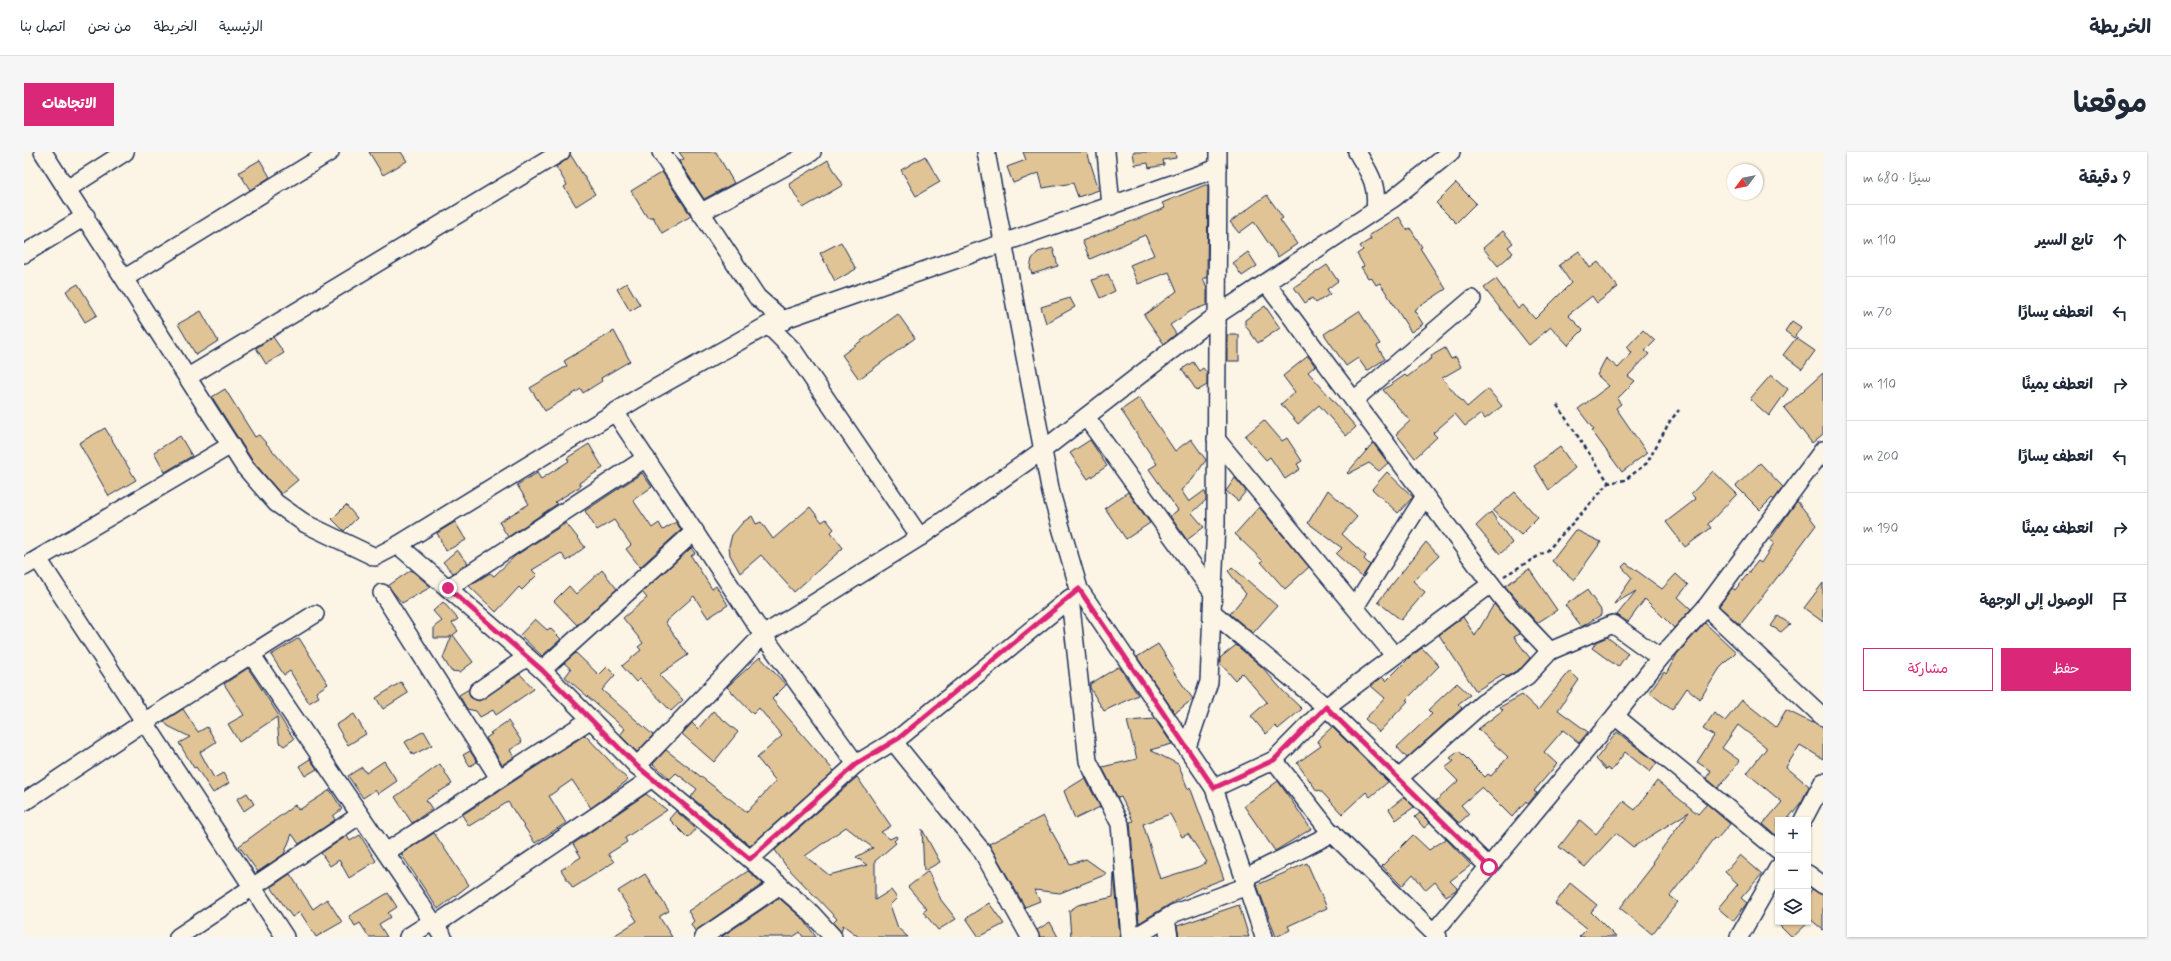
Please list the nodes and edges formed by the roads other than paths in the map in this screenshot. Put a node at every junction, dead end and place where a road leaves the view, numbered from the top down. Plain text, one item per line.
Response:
1 (43, 152) edge
2 (125, 152) edge
3 (330, 152) edge
4 (561, 152) edge
5 (661, 152) edge
6 (812, 152) edge
7 (986, 152) edge
8 (1106, 152) edge
9 (1357, 152) edge
10 (1451, 152) edge
11 (1218, 160) edge
12 (67, 189) junction
13 (1110, 206) junction
14 (1375, 210) junction
15 (700, 213) junction
16 (86, 216) junction
17 (1005, 243) junction
18 (24, 254) edge
19 (125, 278) junction
20 (1266, 283) junction
21 (1472, 299) dead end
22 (1217, 315) junction
23 (776, 323) junction
24 (188, 377) junction
25 (1354, 400) junction
26 (615, 412) junction
27 (1086, 416) junction
28 (1216, 439) junction
29 (231, 445) junction
30 (1043, 450) junction
31 (1823, 450) edge
32 (646, 458) junction
33 (1425, 496) junction
34 (695, 531) junction
35 (920, 537) junction
36 (398, 545) junction
37 (31, 563) edge
38 (1491, 584) junction
39 (448, 588) junction
40 (382, 592) dead end
41 (1074, 593) junction
42 (1213, 593) junction
43 (1706, 607) junction
44 (1355, 608) junction
45 (1212, 612) junction
46 (314, 614) dead end
47 (763, 635) junction
48 (1550, 651) junction
49 (251, 654) junction
50 (1394, 655) junction
51 (527, 657) junction
52 (1660, 658) junction
53 (542, 670) junction
54 (478, 691) dead end
55 (1326, 707) junction
56 (1615, 716) junction
57 (1823, 718) edge
58 (590, 719) junction
59 (144, 722) junction
60 (893, 741) junction
61 (1187, 747) junction
62 (1274, 760) junction
63 (856, 764) junction
64 (637, 766) junction
65 (499, 778) junction
66 (652, 778) junction
67 (1399, 778) junction
68 (1823, 782) edge
69 (1214, 788) junction
70 (24, 802) edge
71 (360, 815) junction
72 (1805, 817) edge
73 (1333, 833) junction
74 (1775, 848) edge
75 (386, 852) junction
76 (750, 859) junction
77 (1489, 867) junction
78 (1775, 873) edge
79 (1811, 876) edge
80 (1245, 882) junction
81 (780, 885) junction
82 (1823, 885) edge
83 (252, 888) junction
84 (1166, 919) junction
85 (437, 928) edge
86 (1436, 935) edge
87 (178, 937) edge
88 (285, 937) edge
89 (408, 937) edge
90 (703, 937) edge
91 (833, 937) edge
92 (1030, 937) edge
93 (1130, 937) edge
94 (1135, 937) edge
95 (1170, 937) edge
96 (1264, 937) edge
97 (1739, 937) edge

1 - 12 street
2 - 12 street
3 - 19 street
4 - 24 street
5 - 15 street
6 - 15 street
7 - 17 street
8 - 13 street
9 - 14 street
10 - 14 street
11 - 13 street
11 - 22 street
12 - 16 street
13 - 17 street
14 - 20 street
15 - 23 street
16 - 18 street
16 - 19 street
17 - 23 street
17 - 30 street
19 - 24 street
20 - 22 street
20 - 25 street
21 - 25 street
22 - 27 street
22 - 28 street
23 - 26 street
23 - 35 street
24 - 29 street
25 - 33 street
26 - 32 street
26 - 36 street
27 - 30 street
27 - 42 street
28 - 42 street
28 - 44 street
29 - 36 street
29 - 37 street
30 - 35 street
30 - 41 street
31 - 43 street
32 - 34 street
32 - 39 street
33 - 38 street
33 - 44 street
34 - 47 street
34 - 53 street
35 - 47 street
36 - 39 street
37 - 59 street
38 - 48 street
38 - 50 street
39 - 51 street
40 - 65 street
41 - 60 street
41 - 61 street
41 - 93 street
42 - 45 street
43 - 52 street
43 - 57 street
44 - 50 street
45 - 55 street
45 - 61 street
46 - 49 street
47 - 63 street
47 - 64 street
48 - 52 street
48 - 67 street
49 - 59 street
49 - 71 street
50 - 55 street
51 - 53 street
51 - 54 street
52 - 56 street
53 - 58 street
55 - 62 street
55 - 67 street
56 - 74 street
56 - 77 street
58 - 64 street
58 - 65 street
59 - 70 street
59 - 83 street
60 - 63 street
60 - 92 street
61 - 69 street
62 - 69 street
62 - 73 street
63 - 76 street
64 - 66 street
65 - 75 street
66 - 76 street
66 - 85 street
67 - 77 street
68 - 72 street
69 - 80 street
71 - 75 street
71 - 83 street
73 - 80 street
73 - 86 street
75 - 85 street
76 - 81 street
77 - 86 street
78 - 97 street
79 - 82 street
80 - 84 street
80 - 96 street
81 - 90 street
81 - 91 street
83 - 87 street
83 - 88 street
84 - 94 street
84 - 95 street
85 - 89 street

